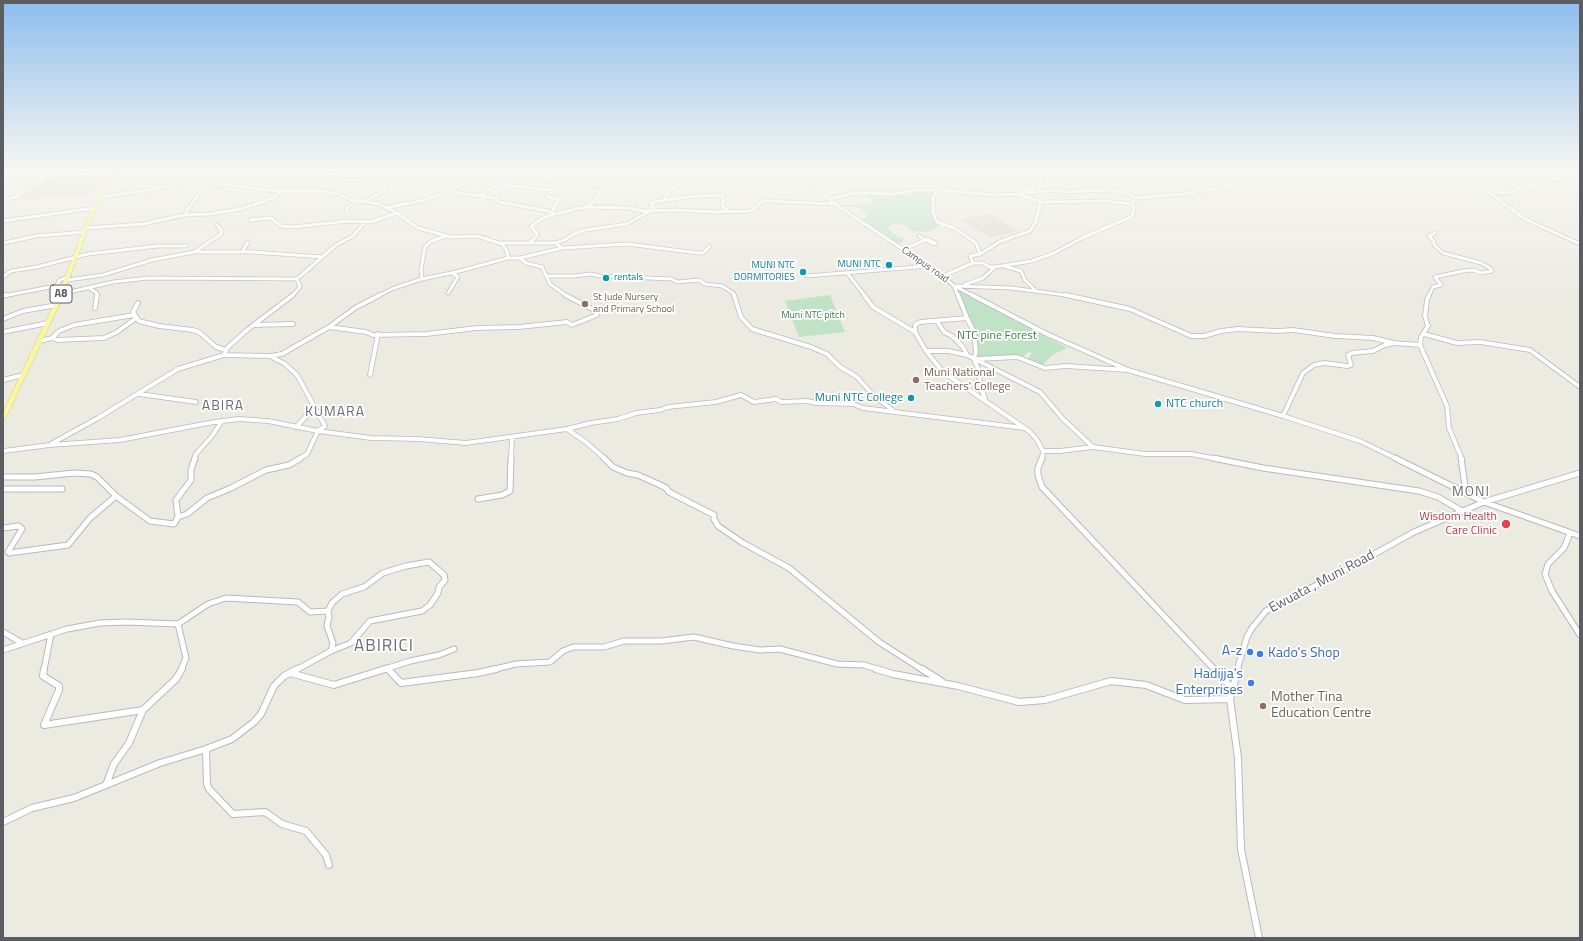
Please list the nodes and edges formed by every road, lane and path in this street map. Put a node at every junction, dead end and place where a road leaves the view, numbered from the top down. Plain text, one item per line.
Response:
1 (60, 213) edge
2 (92, 213) edge
3 (217, 213) edge
4 (395, 213) edge
5 (398, 213) edge
6 (553, 213) edge
7 (649, 213) edge
8 (849, 213) edge
9 (934, 213) edge
10 (1039, 213) edge
11 (1133, 213) edge
12 (1517, 213) edge
13 (184, 215) joint
14 (250, 220) dead end
15 (3, 221) edge
16 (364, 222) junction
17 (217, 225) dead end
18 (86, 230) junction
19 (1435, 233) dead end
20 (446, 236) junction
21 (919, 236) dead end
22 (248, 242) dead end
23 (530, 242) junction
24 (4, 243) edge
25 (500, 243) junction
26 (555, 243) junction
27 (1580, 244) edge
28 (186, 246) dead end
29 (710, 246) dead end
30 (562, 248) junction
31 (904, 249) junction
32 (194, 252) junction
33 (242, 252) junction
34 (980, 254) junction
35 (76, 256) junction
36 (323, 257) junction
37 (508, 258) junction
38 (520, 258) junction
39 (973, 263) junction
40 (929, 266) junction
41 (1004, 266) junction
42 (995, 267) junction
43 (452, 273) junction
44 (848, 274) dead end
45 (546, 276) junction
46 (807, 276) dead end
47 (943, 276) junction
48 (3, 277) edge
49 (422, 278) junction
50 (297, 279) junction
51 (68, 280) junction
52 (56, 286) junction
53 (954, 286) junction
54 (89, 288) junction
55 (3, 292) edge
56 (1037, 292) junction
57 (15, 293) junction
58 (61, 294) junction
59 (448, 294) dead end
60 (3, 296) edge
61 (138, 303) dead end
62 (57, 305) junction
63 (95, 308) dead end
64 (135, 317) junction
65 (968, 318) junction
66 (3, 319) edge
67 (937, 321) junction
68 (48, 323) junction
69 (294, 324) dead end
70 (253, 326) junction
71 (329, 327) junction
72 (3, 332) edge
73 (915, 332) junction
74 (378, 334) junction
75 (1424, 334) junction
76 (52, 338) junction
77 (40, 341) junction
78 (1394, 343) junction
79 (1420, 345) junction
80 (226, 350) junction
81 (926, 352) junction
82 (224, 355) junction
83 (967, 355) junction
84 (271, 356) junction
85 (974, 359) junction
86 (1128, 370) junction
87 (23, 375) junction
88 (370, 375) dead end
89 (3, 380) edge
90 (1580, 387) edge
91 (139, 394) junction
92 (985, 399) junction
93 (196, 402) dead end
94 (315, 408) junction
95 (895, 412) junction
96 (1282, 416) junction
97 (3, 418) edge
98 (222, 421) junction
99 (296, 427) junction
100 (1024, 428) junction
101 (567, 429) junction
102 (318, 431) junction
103 (512, 437) junction
104 (50, 445) junction
105 (1093, 447) junction
106 (3, 451) edge
107 (1043, 451) junction
108 (1580, 472) edge
109 (3, 477) edge
110 (3, 489) edge
111 (62, 489) dead end
112 (1466, 493) junction
113 (116, 496) junction
114 (478, 499) dead end
115 (1484, 502) junction
116 (1462, 511) junction
117 (178, 517) junction
118 (3, 528) edge
119 (1570, 533) junction
120 (1580, 536) edge
121 (328, 611) junction
122 (178, 624) junction
123 (3, 632) edge
124 (51, 634) junction
125 (1580, 635) edge
126 (22, 643) junction
127 (454, 649) dead end
128 (3, 650) edge
129 (331, 651) junction
130 (387, 668) junction
131 (290, 673) junction
132 (944, 683) junction
133 (1232, 688) junction
134 (1230, 699) junction
135 (143, 710) junction
136 (206, 749) junction
137 (106, 785) junction
138 (3, 822) edge
139 (329, 865) dead end
140 (1259, 938) edge

1 - 15 street
2 - 18 main road, A8
3 - 13 street
4 - 16 street
5 - 20 street
6 - 23 street
7 - 26 street
8 - 31 street, Campus road
9 - 34 street
10 - 34 street
11 - 41 street
12 - 27 street
13 - 18 street
14 - 16 street
16 - 36 street
17 - 32 street
18 - 24 street
18 - 35 main road, A8
19 - 75 street
20 - 25 street
20 - 49 street
21 - 31 street
22 - 33 street
23 - 25 street
23 - 26 street
25 - 37 street
26 - 30 street
28 - 35 street
29 - 30 street
30 - 38 street
31 - 40 street, Campus road
32 - 33 street
32 - 51 street
33 - 36 street
34 - 39 street
35 - 48 street
35 - 51 main road, A8
36 - 50 street
37 - 38 street
37 - 43 street
38 - 45 street
39 - 42 street
39 - 47 street
40 - 46 street
40 - 47 street, Campus road
41 - 42 street
41 - 56 street
42 - 53 street
43 - 49 street
43 - 59 street
44 - 73 street
45 - 74 street
45 - 95 street
47 - 53 street, Campus road
49 - 71 street
50 - 54 street
50 - 70 street
51 - 52 street
51 - 52 street
51 - 58 main road, A8
52 - 57 street
53 - 56 street
53 - 65 street
53 - 86 street
54 - 58 street
54 - 63 street
55 - 57 street
56 - 78 street
57 - 60 street
58 - 62 main road, A8
61 - 64 street
62 - 66 street
62 - 68 main road, A8
64 - 76 street
64 - 76 street
64 - 80 street
65 - 67 street
65 - 85 street
67 - 73 street
67 - 83 street
68 - 72 street
68 - 77 main road, A8
69 - 70 street
70 - 80 street
71 - 74 street
71 - 84 street
73 - 81 street
74 - 88 street
75 - 79 street
75 - 90 street
76 - 77 street
77 - 87 main road, A8
78 - 79 street
78 - 96 street
79 - 112 street
80 - 82 street
81 - 83 street
81 - 92 street
82 - 84 street
82 - 91 street
83 - 85 street
84 - 94 street
85 - 86 street
85 - 92 street
85 - 105 street
86 - 96 street
87 - 89 street
87 - 97 main road, A8
91 - 93 street
91 - 104 street
92 - 100 street
94 - 99 street
94 - 102 street
95 - 100 street
95 - 101 street
96 - 112 street
98 - 99 street
98 - 104 street
98 - 117 street
99 - 102 street
100 - 107 street
101 - 103 street
101 - 132 street
102 - 103 street
102 - 117 street
103 - 114 street
104 - 106 street
105 - 107 street
105 - 116 street
107 - 133 street
108 - 115 street, Ewuata , Muni Road
109 - 113 street
110 - 111 street
112 - 115 street
113 - 117 street
113 - 118 street
115 - 116 street, Ewuata , Muni Road
115 - 119 street
116 - 133 street, Ewuata , Muni Road
119 - 120 street
119 - 125 street
121 - 122 street
121 - 129 street
121 - 129 street
122 - 124 street
122 - 135 street
123 - 126 street
124 - 126 street
124 - 135 street
126 - 128 street
127 - 130 street
129 - 131 street
130 - 131 street
130 - 132 street
131 - 136 street
132 - 134 street
133 - 134 street, Ewuata , Muni Road
134 - 140 street, Ewuata , Muni Road
135 - 137 street
136 - 137 street
136 - 139 street
137 - 138 street

